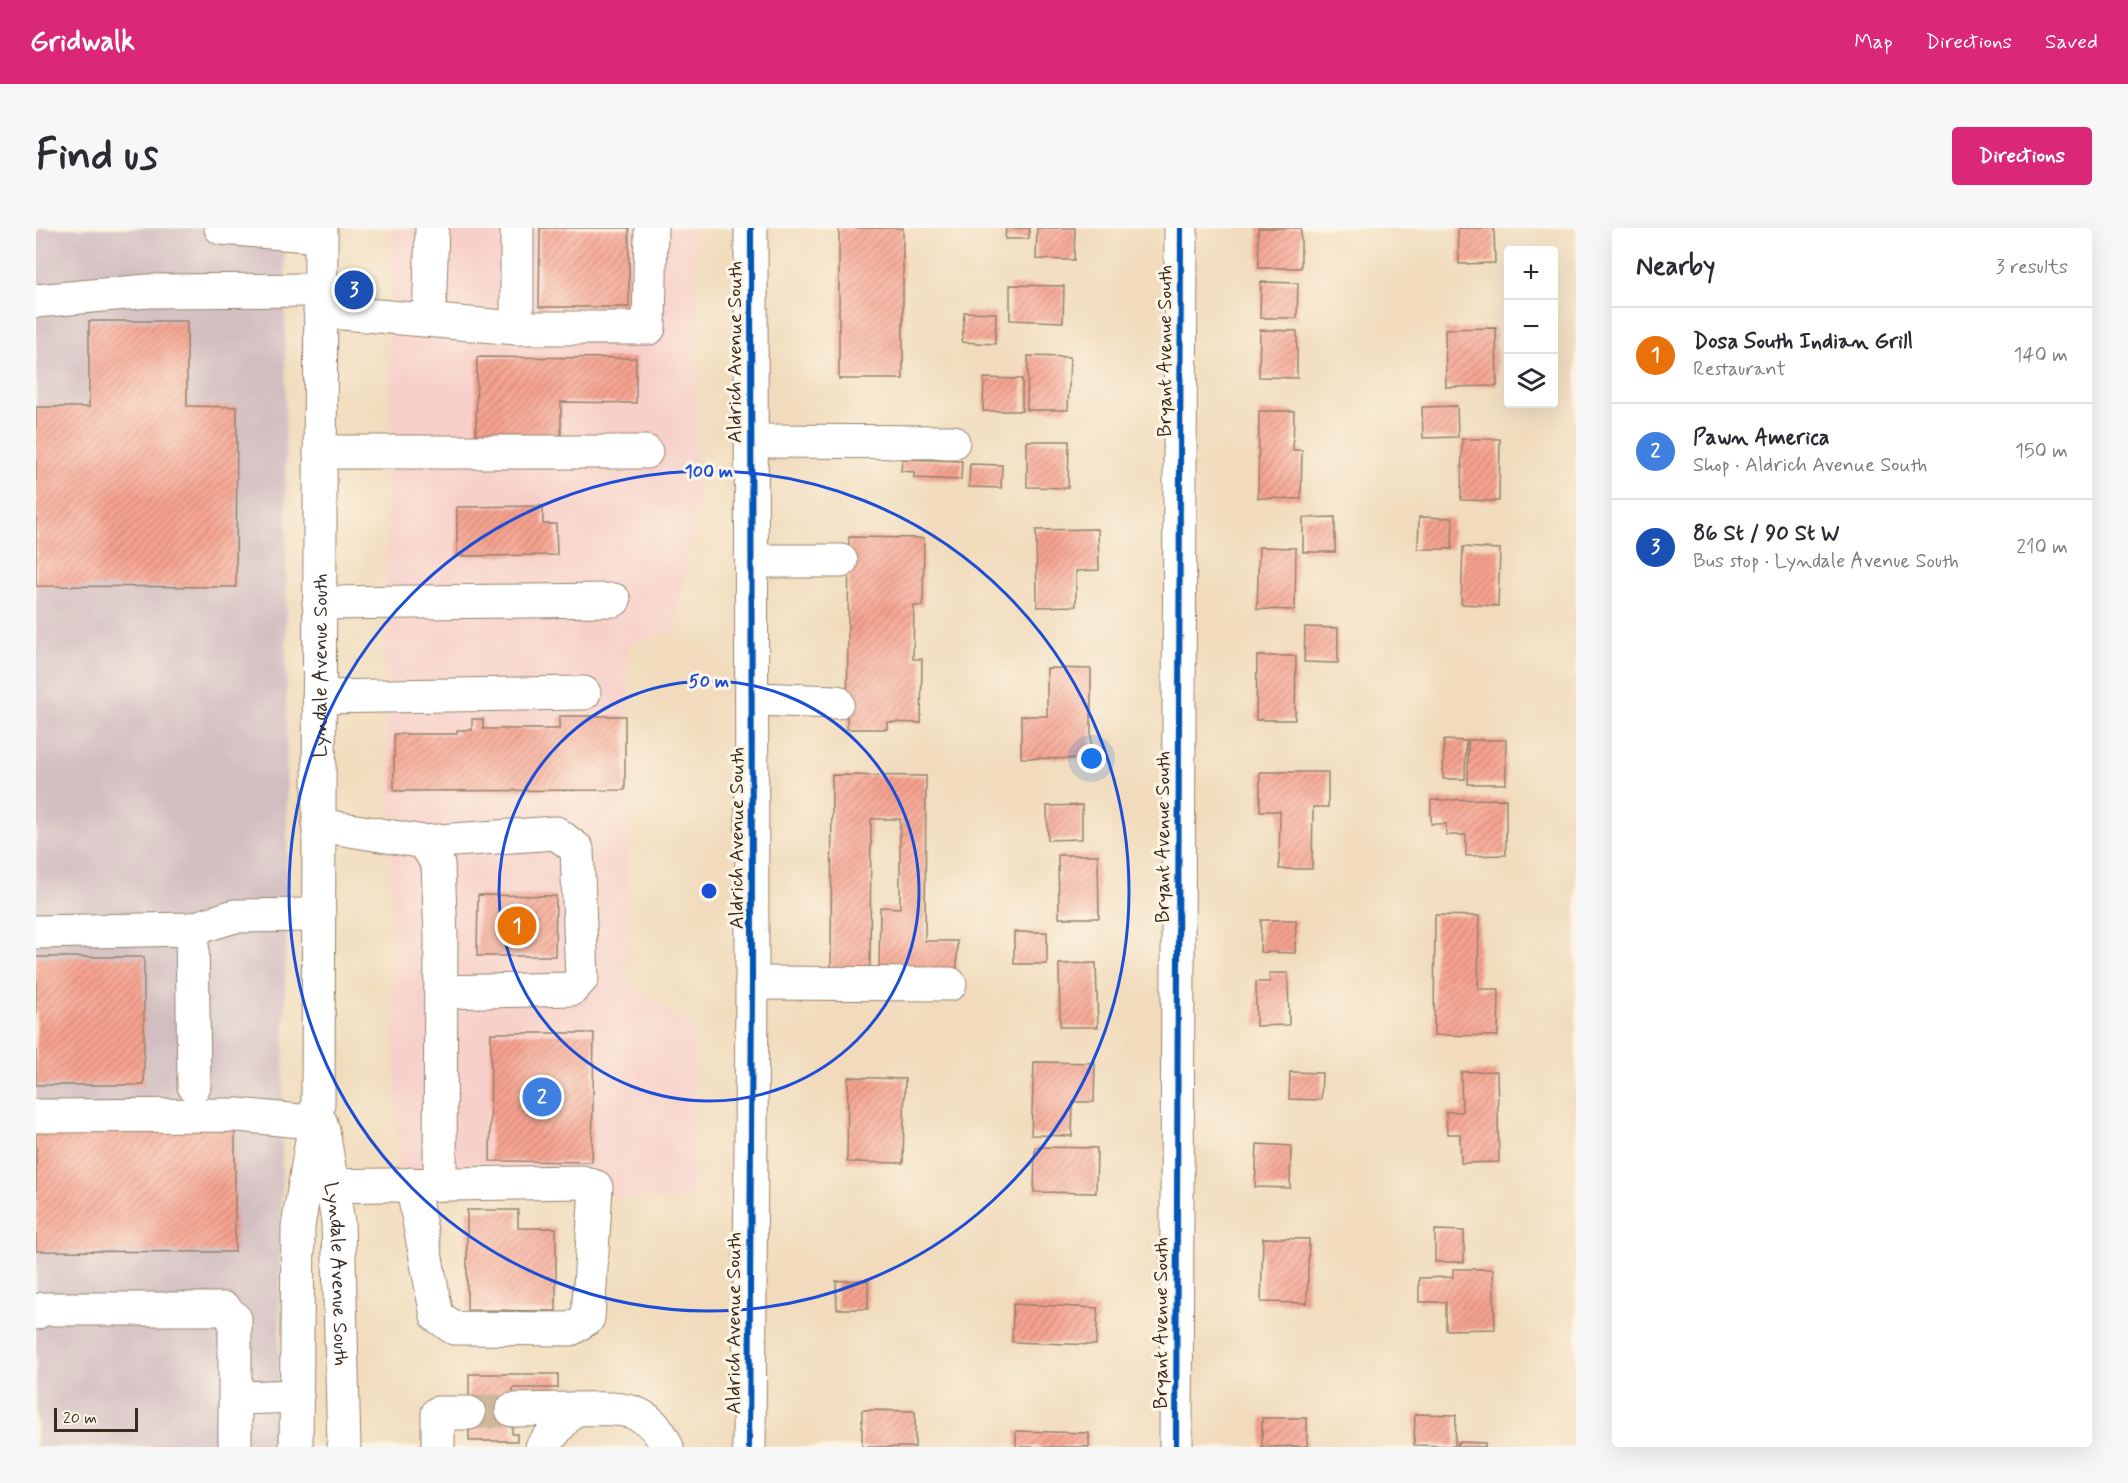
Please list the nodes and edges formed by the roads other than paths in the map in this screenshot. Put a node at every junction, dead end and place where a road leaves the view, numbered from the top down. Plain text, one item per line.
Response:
1 (215, 228) edge
2 (432, 228) edge
3 (517, 228) edge
4 (651, 228) edge
5 (751, 228) edge
6 (1181, 228) edge
7 (321, 232) edge
8 (320, 300) junction
9 (36, 301) edge
10 (429, 319) junction
11 (517, 328) junction
12 (751, 441) junction
13 (953, 442) dead end
14 (320, 452) junction
15 (646, 452) dead end
16 (752, 561) junction
17 (841, 561) dead end
18 (614, 600) dead end
19 (319, 603) junction
20 (584, 693) dead end
21 (319, 697) junction
22 (752, 699) junction
23 (837, 702) dead end
24 (319, 825) junction
25 (424, 843) junction
26 (319, 915) junction
27 (192, 929) junction
28 (36, 932) edge
29 (752, 983) junction
30 (950, 984) dead end
31 (441, 992) junction
32 (194, 1086) dead end
33 (36, 1116) edge
34 (318, 1116) junction
35 (426, 1184) junction
36 (332, 1186) junction
37 (36, 1313) edge
38 (297, 1396) junction
39 (236, 1398) junction
40 (573, 1408) junction
41 (512, 1410) tunnel mouth
42 (469, 1413) tunnel mouth
43 (234, 1447) edge
44 (296, 1447) edge
45 (344, 1447) edge
46 (438, 1447) edge
47 (542, 1447) edge
48 (667, 1447) edge
49 (749, 1447) edge
50 (1176, 1447) edge

1 - 7 street
2 - 10 street
3 - 11 street
4 - 11 street
5 - 12 street, Aldrich Avenue South
6 - 50 street, Bryant Avenue South
7 - 8 street, Lyndale Avenue South
8 - 9 street
8 - 10 street
8 - 14 street, Lyndale Avenue South
10 - 11 street
12 - 13 street
12 - 16 street, Aldrich Avenue South
14 - 15 street
14 - 19 street, Lyndale Avenue South
16 - 17 street
16 - 22 street, Aldrich Avenue South
18 - 19 street
19 - 21 street, Lyndale Avenue South
20 - 21 street
21 - 24 street, Lyndale Avenue South
22 - 23 street
22 - 29 street, Aldrich Avenue South
24 - 25 street
24 - 26 street, Lyndale Avenue South
25 - 31 street
25 - 31 street
26 - 27 street
26 - 34 street, Lyndale Avenue South
27 - 28 street
27 - 32 street
29 - 30 street
29 - 49 street, Aldrich Avenue South
31 - 35 street
33 - 34 street
34 - 36 street, Lyndale Avenue South
34 - 38 street, Lyndale Avenue South
35 - 35 street
35 - 36 street
36 - 45 street, Lyndale Avenue South
37 - 39 street
38 - 39 street
38 - 44 street, Lyndale Avenue South
39 - 43 street
40 - 41 street
40 - 47 street
40 - 48 street
42 - 46 street

